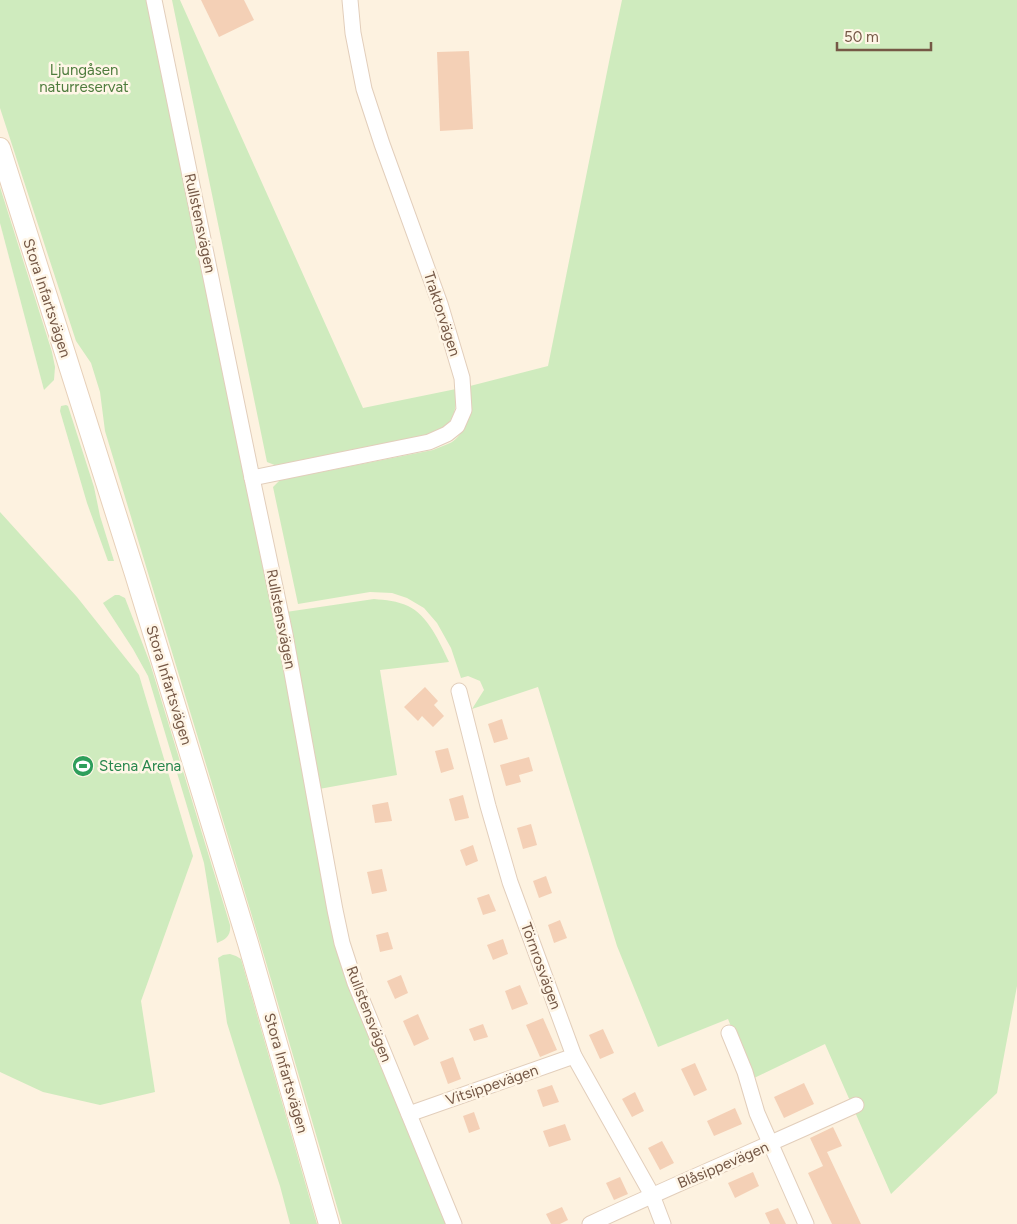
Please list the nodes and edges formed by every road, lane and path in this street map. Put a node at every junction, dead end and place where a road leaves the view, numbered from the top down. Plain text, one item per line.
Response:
1 (154, 0) edge
2 (350, 0) edge
3 (0, 148) edge
4 (252, 478) junction
5 (459, 691) dead end
6 (729, 1033) dead end
7 (574, 1056) junction
8 (856, 1105) dead end
9 (409, 1114) junction
10 (770, 1144) junction
11 (652, 1195) junction
12 (329, 1224) edge
13 (454, 1224) edge
14 (590, 1224) edge
15 (663, 1224) edge
16 (806, 1224) edge

1 - 4 street, Rullstensvägen
2 - 4 street, Traktorvägen
3 - 12 main road, Stora Infartsvägen
4 - 9 street, Rullstensvägen
5 - 7 street, Törnrosvägen
6 - 10 street
7 - 9 street, Vitsippevägen
7 - 11 street, Törnrosvägen
8 - 10 street, Blåsippevägen
9 - 13 street, Rullstensvägen
10 - 11 street, Blåsippevägen
10 - 16 street
11 - 14 street, Blåsippevägen
11 - 15 street, Törnrosvägen

